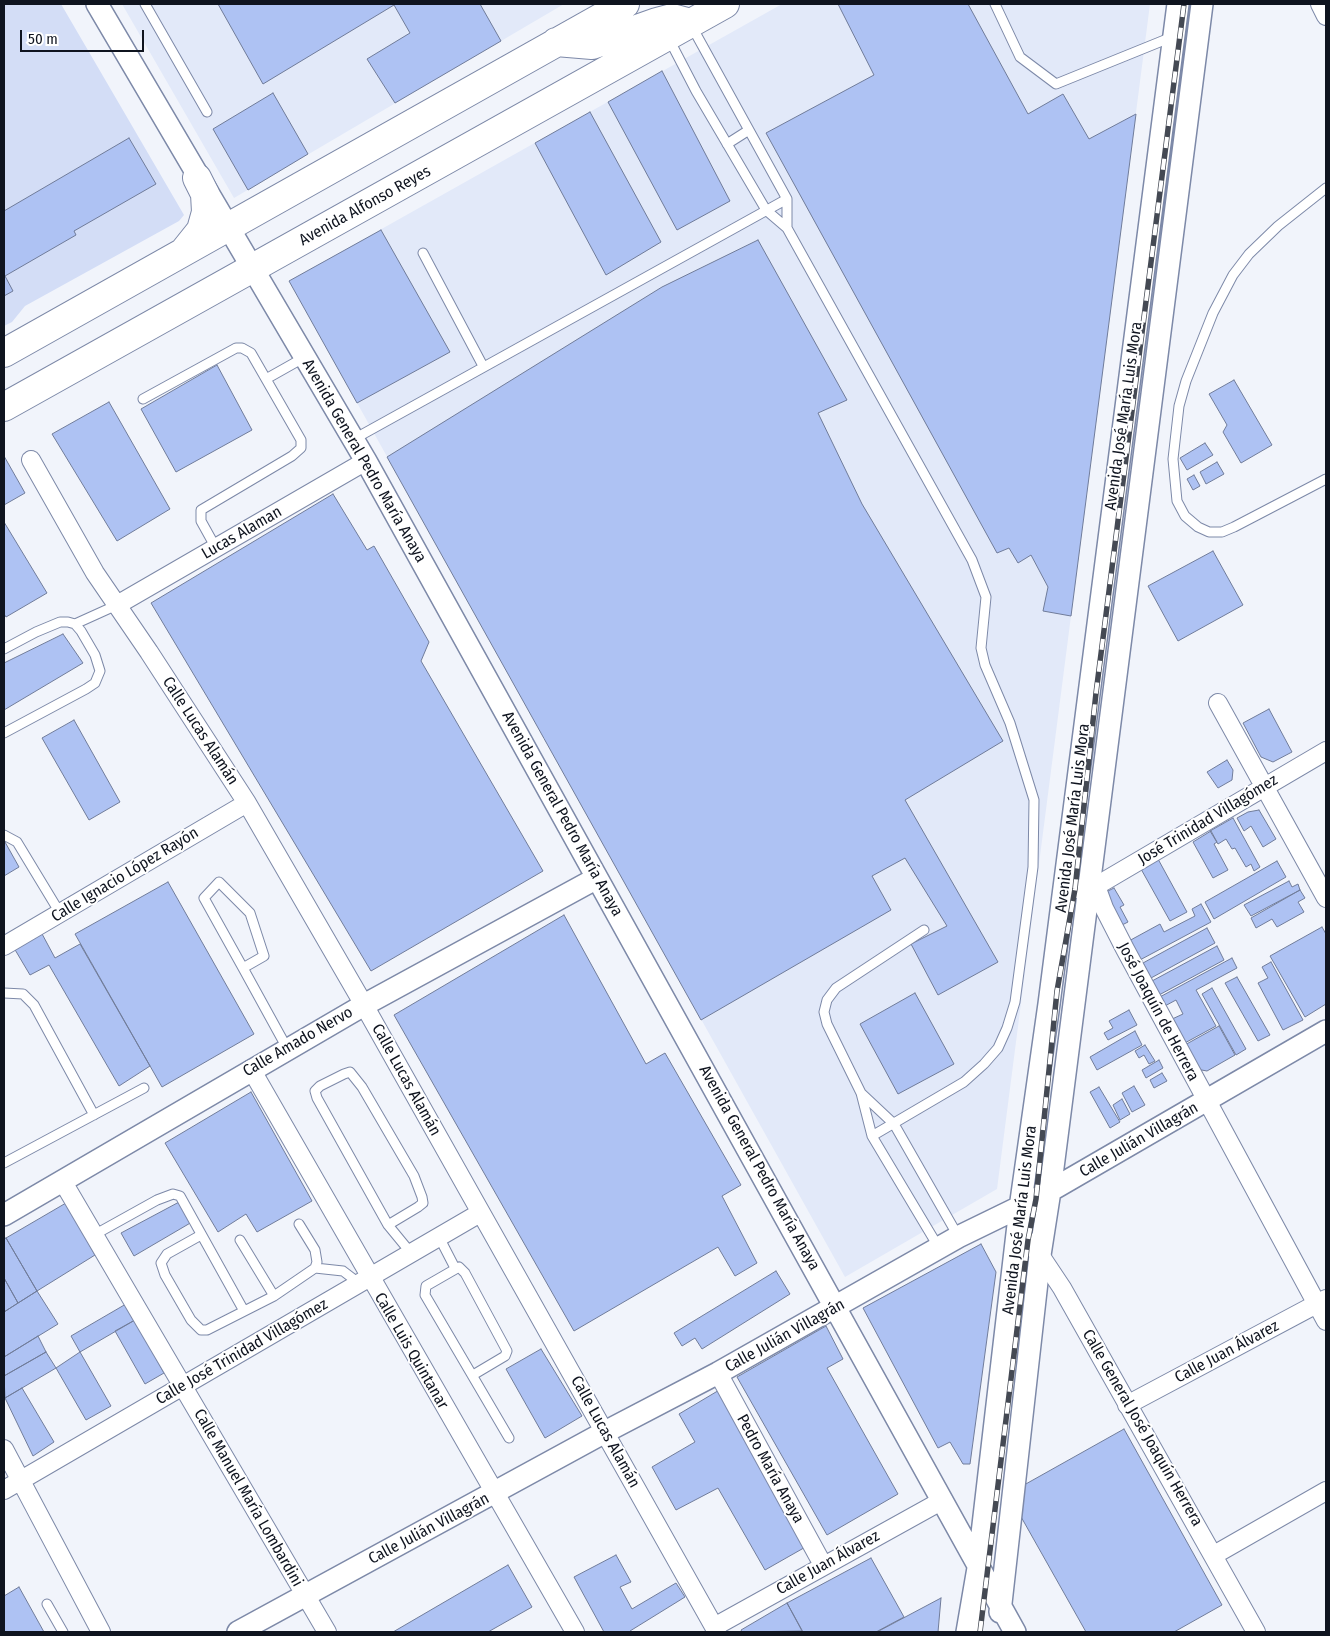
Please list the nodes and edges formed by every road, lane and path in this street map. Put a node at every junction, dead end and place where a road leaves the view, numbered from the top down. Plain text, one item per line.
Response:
1 (96, 4) edge
2 (145, 4) edge
3 (625, 4) edge
4 (725, 4) edge
5 (994, 4) edge
6 (1178, 4) edge
7 (1202, 4) edge
8 (1320, 4) edge
9 (1326, 16) edge
10 (678, 20) edge
11 (1173, 37) junction
12 (556, 42) junction
13 (207, 112) dead end
14 (749, 130) junction
15 (726, 144) junction
16 (197, 178) junction
17 (1326, 188) edge
18 (787, 199) junction
19 (766, 210) junction
20 (227, 228) junction
21 (787, 228) junction
22 (423, 253) dead end
23 (175, 258) junction
24 (253, 268) junction
25 (4, 353) edge
26 (306, 357) junction
27 (483, 366) junction
28 (266, 379) junction
29 (143, 398) dead end
30 (4, 406) edge
31 (353, 440) junction
32 (31, 460) dead end
33 (366, 461) junction
34 (1326, 479) edge
35 (216, 548) junction
36 (117, 605) junction
37 (75, 624) junction
38 (4, 649) edge
39 (1218, 702) dead end
40 (4, 732) edge
41 (1326, 751) edge
42 (1265, 786) junction
43 (246, 803) junction
44 (4, 835) edge
45 (597, 878) junction
46 (1064, 887) junction
47 (1092, 887) junction
48 (1326, 898) edge
49 (60, 914) junction
50 (924, 930) dead end
51 (4, 946) edge
52 (243, 968) junction
53 (4, 993) edge
54 (364, 1005) junction
55 (1326, 1031) edge
56 (288, 1048) junction
57 (251, 1069) junction
58 (144, 1088) dead end
59 (861, 1093) junction
60 (1206, 1101) junction
61 (94, 1115) junction
62 (894, 1124) junction
63 (872, 1136) junction
64 (4, 1163) edge
65 (63, 1182) junction
66 (1050, 1191) junction
67 (1020, 1208) junction
68 (5, 1212) edge
69 (480, 1213) junction
70 (299, 1224) dead end
71 (388, 1225) junction
72 (1018, 1232) junction
73 (94, 1235) junction
74 (202, 1235) junction
75 (439, 1237) junction
76 (958, 1237) junction
77 (240, 1240) dead end
78 (939, 1248) junction
79 (411, 1253) junction
80 (1040, 1255) junction
81 (315, 1268) junction
82 (455, 1268) junction
83 (364, 1281) junction
84 (274, 1296) junction
85 (1322, 1301) edge
86 (836, 1307) junction
87 (244, 1311) junction
88 (1326, 1321) edge
89 (718, 1373) junction
90 (473, 1375) junction
91 (183, 1387) junction
92 (1127, 1404) junction
93 (605, 1432) junction
94 (509, 1438) dead end
95 (4, 1450) edge
96 (20, 1480) junction
97 (4, 1490) edge
98 (1326, 1491) edge
99 (494, 1494) junction
100 (943, 1500) junction
101 (1214, 1555) junction
102 (823, 1565) junction
103 (978, 1568) junction
104 (305, 1595) junction
105 (47, 1604) dead end
106 (1001, 1608) junction
107 (716, 1630) edge
108 (63, 1632) edge
109 (101, 1632) edge
110 (238, 1632) edge
111 (327, 1632) edge
112 (575, 1632) edge
113 (967, 1632) edge
114 (998, 1632) edge
115 (1015, 1632) edge
116 (1256, 1632) edge

1 - 16 street, Avenida General Pedro María Anaya
2 - 13 lane
3 - 12 highway
4 - 10 highway, Avenida Alfonso Reyes
5 - 11 lane
6 - 11 street, Avenida José María Luis Mora
7 - 47 street, Avenida José María Luis Mora
8 - 9 street
10 - 12 highway
10 - 14 lane
10 - 15 lane
10 - 24 highway, Avenida Alfonso Reyes
11 - 46 street, Avenida José María Luis Mora
12 - 20 highway
14 - 15 lane
14 - 18 lane
15 - 19 lane
16 - 20 street, Avenida General Pedro María Anaya
16 - 23 highway
17 - 34 lane
18 - 19 lane
18 - 21 lane
19 - 21 lane
19 - 27 lane
20 - 23 highway
20 - 24 street, Avenida General Pedro María Anaya
21 - 62 lane
22 - 27 lane
23 - 25 highway
24 - 26 street, Avenida General Pedro María Anaya
24 - 30 highway, Avenida Alfonso Reyes
26 - 28 lane
26 - 31 street, Avenida General Pedro María Anaya
27 - 31 lane
28 - 29 lane
28 - 35 lane
31 - 33 street, Avenida General Pedro María Anaya
32 - 36 street, Calle Lucas Alamán
33 - 35 street, Lucas Alaman
33 - 45 street, Avenida General Pedro María Anaya
35 - 36 street, Lucas Alaman
36 - 37 lane
36 - 43 street, Calle Lucas Alamán
37 - 38 lane
37 - 40 lane
39 - 42 street
41 - 42 street, José Trinidad Villagómez
42 - 47 street, José Trinidad Villagómez
42 - 48 street
43 - 49 street, Calle Ignacio López Rayón
43 - 54 street, Calle Lucas Alamán
44 - 49 lane
45 - 54 street, Calle Amado Nervo
45 - 86 street, Avenida General Pedro María Anaya
46 - 47 street
46 - 67 street, Avenida José María Luis Mora
47 - 60 street, José Joaquín de Herrera
47 - 66 street, Avenida José María Luis Mora
49 - 51 street, Calle Ignacio López Rayón
50 - 59 lane
52 - 52 lane
52 - 56 lane
53 - 61 lane
54 - 56 street, Calle Amado Nervo
54 - 69 street, Calle Lucas Alamán
55 - 60 street, Calle Julián Villagrán
56 - 57 street, Calle Amado Nervo
57 - 65 street, Calle Amado Nervo
57 - 83 street, Calle Luis Quintanar
58 - 61 lane
59 - 62 lane
59 - 63 lane
60 - 66 street, Calle Julián Villagrán
60 - 85 street, José Joaquín de Herrera
61 - 64 lane
62 - 63 lane
62 - 76 lane
63 - 78 lane
65 - 68 street, Calle Amado Nervo
65 - 73 street, Calle Manuel María Lombardini
66 - 67 street, Calle Julián Villagrán
66 - 80 street, Avenida José María Luis Mora
67 - 72 street, Avenida José María Luis Mora
67 - 76 street, Calle Julián Villagrán
69 - 75 street, Calle José Trinidad Villagómez
69 - 93 street, Calle Lucas Alamán
70 - 81 lane
71 - 71 lane
71 - 79 lane
72 - 80 street, Calle General José Joaquín Herrera
72 - 103 street, Avenida José María Luis Mora
73 - 74 lane
73 - 91 street, Calle Manuel María Lombardini
74 - 87 lane
74 - 87 lane
75 - 79 street, Calle José Trinidad Villagómez
75 - 82 lane
76 - 78 street, Calle Julián Villagrán
77 - 84 lane
78 - 86 street, Calle Julián Villagrán
79 - 83 street, Calle José Trinidad Villagómez
80 - 92 street, Calle General José Joaquín Herrera
80 - 106 street, Avenida José María Luis Mora
81 - 83 lane
81 - 84 lane
82 - 90 lane
82 - 90 lane
83 - 91 street, Calle José Trinidad Villagómez
83 - 99 street, Calle Luis Quintanar
84 - 87 lane
85 - 88 street, José Joaquín de Herrera
85 - 92 street, Calle Juan Álvarez
86 - 89 street, Calle Julián Villagrán
86 - 100 street, Avenida General Pedro María Anaya
89 - 93 street, Calle Julián Villagrán
89 - 102 street, Pedro María Anaya
90 - 94 lane
91 - 96 street, Calle José Trinidad Villagómez
91 - 104 street, Calle Manuel María Lombardini
92 - 101 street, Calle General José Joaquín Herrera
93 - 99 street, Calle Julián Villagrán
93 - 107 street, Calle Lucas Alamán
95 - 96 street
96 - 97 street, Calle José Trinidad Villagómez
96 - 109 street
98 - 101 street
99 - 104 street, Calle Julián Villagrán
99 - 112 street, Calle Luis Quintanar
100 - 102 street, Calle Juan Álvarez
100 - 103 street, Avenida General Pedro María Anaya
101 - 116 street, Calle General José Joaquín Herrera
102 - 107 street, Calle Juan Álvarez
103 - 106 street, Avenida General Pedro María Anaya
103 - 113 street, Avenida José María Luis Mora
104 - 110 street, Calle Julián Villagrán
104 - 111 street, Calle Manuel María Lombardini
105 - 108 lane
106 - 114 street, Avenida José María Luis Mora
106 - 115 street, Avenida General Pedro María Anaya

